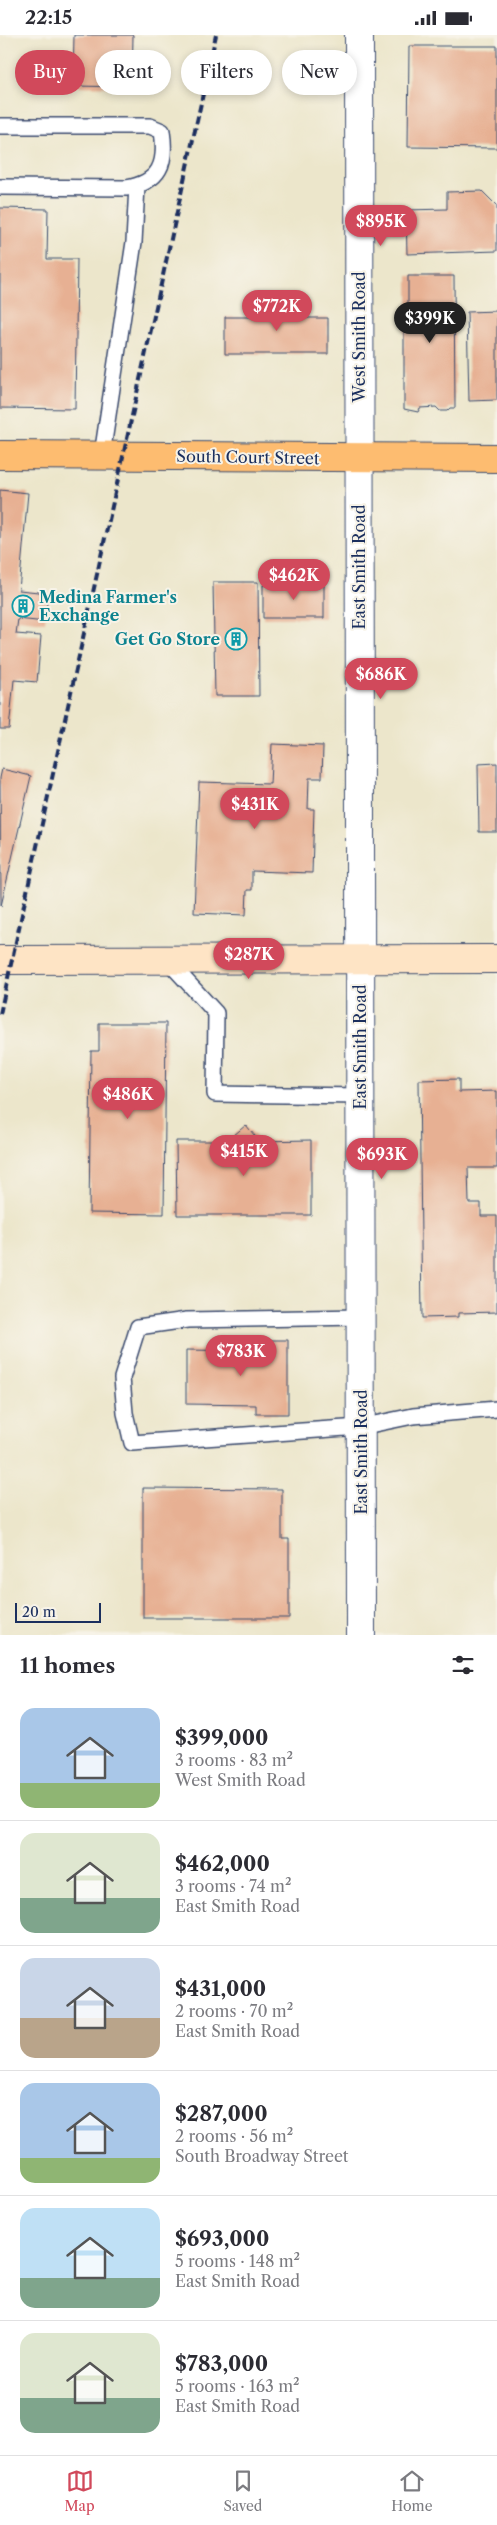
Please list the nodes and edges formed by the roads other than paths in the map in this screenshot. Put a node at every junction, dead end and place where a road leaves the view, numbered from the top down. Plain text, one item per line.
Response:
1 (360, 35) edge
2 (0, 126) edge
3 (137, 186) junction
4 (0, 187) edge
5 (0, 455) edge
6 (102, 455) junction
7 (359, 458) junction
8 (497, 458) edge
9 (166, 959) junction
10 (360, 959) junction
11 (497, 959) edge
12 (0, 960) edge
13 (361, 1096) junction
14 (361, 1317) junction
15 (497, 1409) edge
16 (360, 1427) junction
17 (361, 1635) edge

1 - 7 street, West Smith Road
2 - 3 lane
3 - 4 lane
3 - 6 lane
5 - 6 highway, South Court Street
6 - 7 highway, South Court Street
7 - 8 highway, South Court Street
7 - 10 street, East Smith Road
9 - 10 main road
9 - 12 main road
9 - 13 lane
10 - 11 main road
10 - 13 street, East Smith Road
13 - 14 street, East Smith Road
14 - 16 street, East Smith Road
14 - 16 lane
15 - 16 lane
16 - 17 street, East Smith Road

